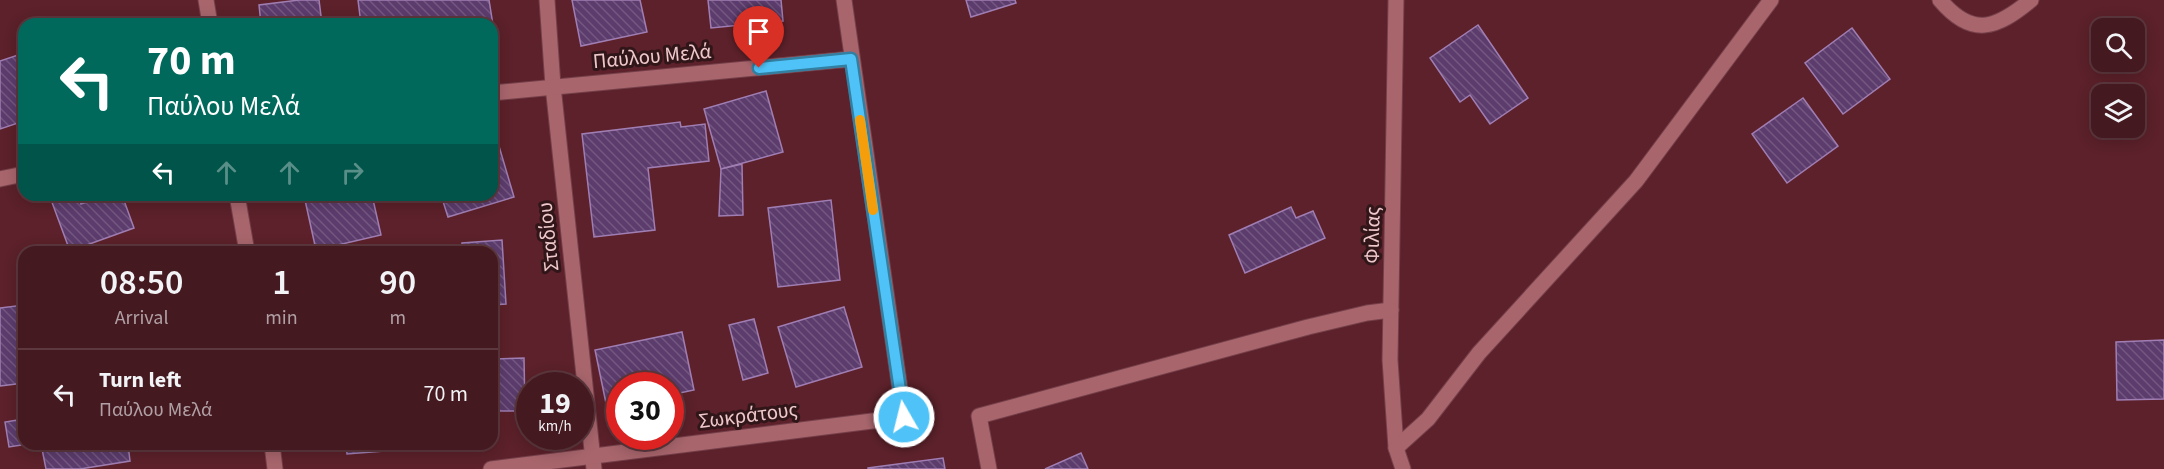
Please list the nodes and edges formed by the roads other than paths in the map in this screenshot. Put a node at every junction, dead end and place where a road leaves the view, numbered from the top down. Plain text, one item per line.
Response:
1 (206, 0) edge
2 (547, 0) edge
3 (844, 0) edge
4 (1396, 0) edge
5 (1771, 0) edge
6 (1940, 0) edge
7 (2031, 0) edge
8 (209, 18) edge
9 (851, 59) junction
10 (553, 86) junction
11 (498, 92) edge
12 (18, 175) edge
13 (0, 179) edge
14 (238, 201) edge
15 (246, 246) edge
16 (1391, 310) junction
17 (1396, 448) junction
18 (273, 450) edge
19 (593, 462) edge
20 (275, 469) edge
21 (491, 469) edge
22 (989, 469) edge
23 (1403, 469) edge

1 - 8 street
2 - 10 street, Σταδίου
3 - 9 street
4 - 16 street, Φιλίας
5 - 17 street
6 - 7 street
9 - 10 street, Παύλου Μελά
9 - 19 street, Σωκράτους
10 - 11 street, Παύλου Μελά
10 - 19 street, Σταδίου
12 - 13 street
14 - 15 street
16 - 17 street, Φιλίας
16 - 22 street
17 - 23 street, Φιλίας
18 - 20 street
19 - 21 street, Σωκράτους

